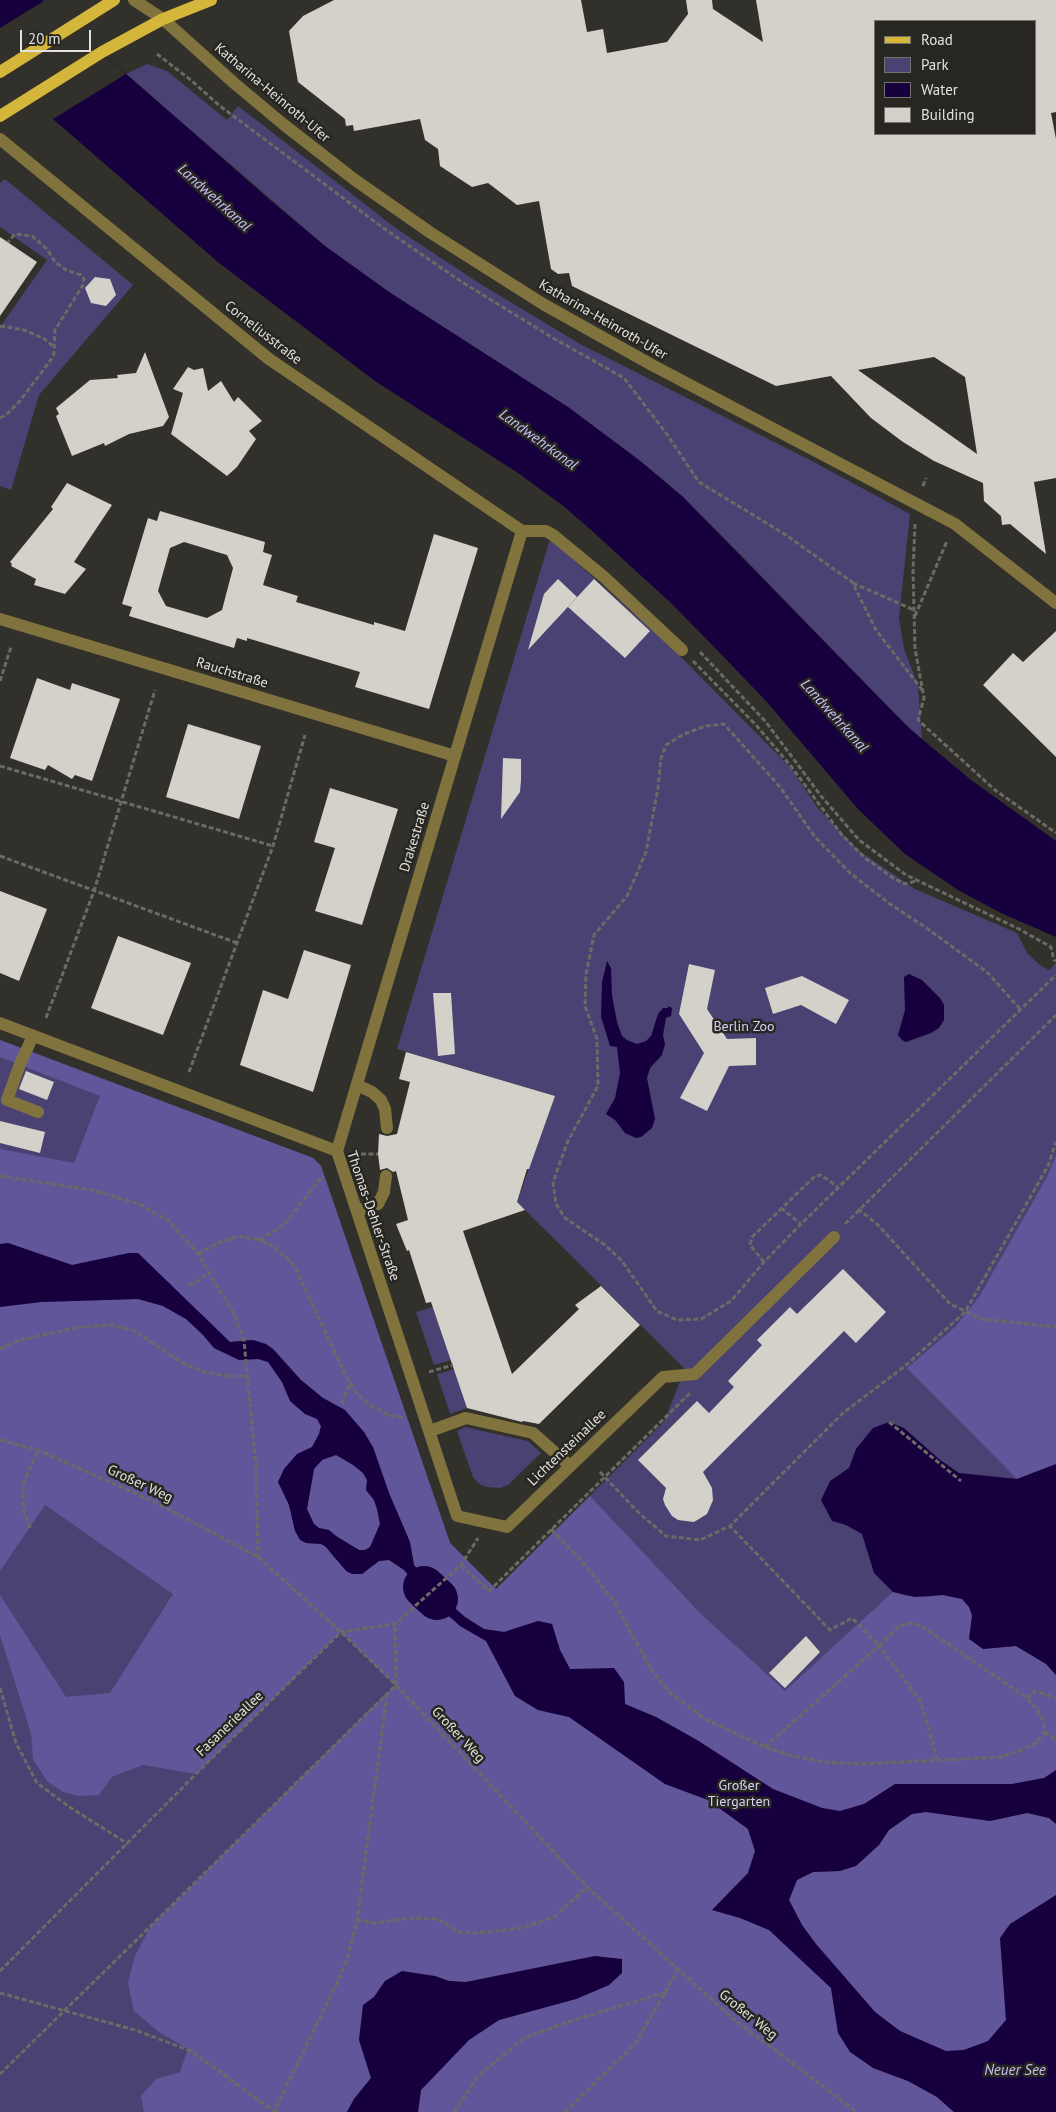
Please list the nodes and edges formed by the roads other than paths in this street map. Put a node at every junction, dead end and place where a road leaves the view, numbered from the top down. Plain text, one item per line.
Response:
1 (114, 0) edge
2 (134, 0) edge
3 (211, 0) edge
4 (163, 19) junction
5 (1, 71) edge
6 (0, 116) edge
7 (0, 139) edge
8 (522, 531) junction
9 (1056, 603) edge
10 (0, 619) edge
11 (678, 649) road end
12 (455, 756) junction
13 (0, 1023) edge
14 (33, 1036) junction
15 (357, 1084) junction
16 (38, 1112) dead end
17 (387, 1128) dead end
18 (337, 1151) junction
19 (386, 1176) dead end
20 (357, 1211) junction
21 (834, 1237) dead end
22 (430, 1431) junction
23 (570, 1466) junction
24 (488, 1523) joint

1 - 5 main road
2 - 4 street, Katharina-Heinroth-Ufer
3 - 4 main road
4 - 6 main road
4 - 9 street, Katharina-Heinroth-Ufer
7 - 8 street, Corneliusstraße
8 - 11 street
8 - 12 street, Drakestraße
10 - 12 street, Rauchstraße
12 - 15 street, Drakestraße
13 - 14 street, Thomas-Dehler-Straße
14 - 16 street
14 - 18 street, Thomas-Dehler-Straße
15 - 17 street
15 - 18 street, Drakestraße
18 - 20 street, Thomas-Dehler-Straße
19 - 20 street
20 - 22 street, Thomas-Dehler-Straße
21 - 23 street, Lichtensteinallee
22 - 23 street
22 - 24 street, Thomas-Dehler-Straße
23 - 24 street, Lichtensteinallee

